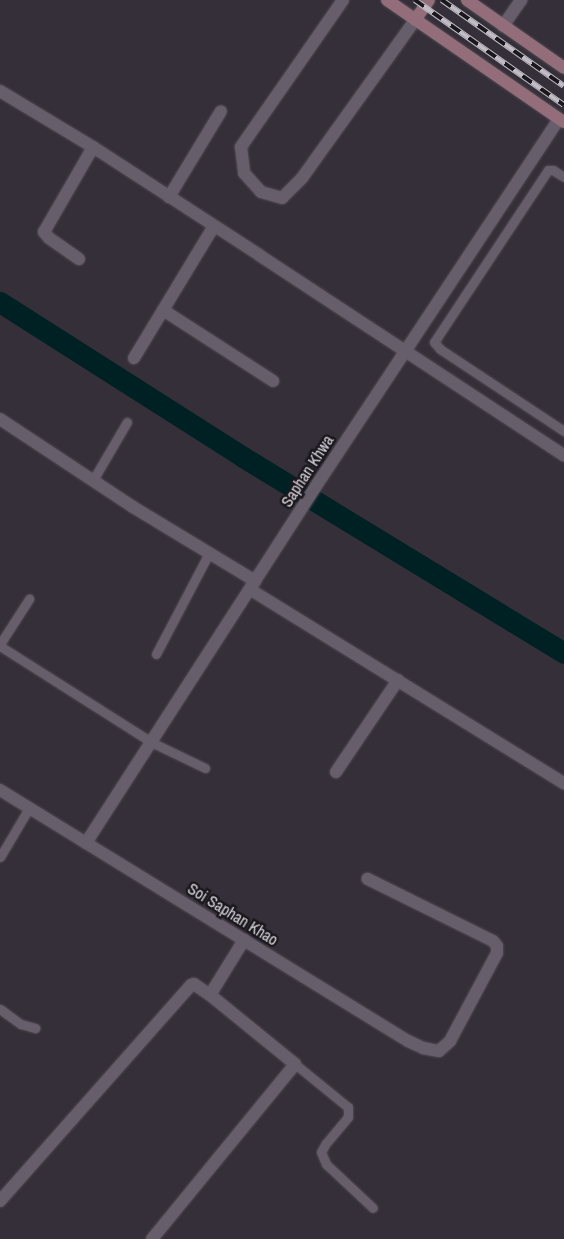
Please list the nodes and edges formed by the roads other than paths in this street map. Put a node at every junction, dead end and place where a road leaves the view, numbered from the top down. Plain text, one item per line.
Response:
1 (343, 0) edge
2 (387, 0) edge
3 (429, 0) edge
4 (467, 0) edge
5 (521, 0) edge
6 (415, 20) junction
7 (503, 26) junction
8 (564, 68) edge
9 (0, 91) edge
10 (221, 111) dead end
11 (561, 121) edge
12 (93, 147) junction
13 (564, 177) edge
14 (169, 197) junction
15 (214, 226) junction
16 (80, 259) dead end
17 (164, 310) junction
18 (406, 351) junction
19 (134, 358) dead end
20 (273, 381) dead end
21 (0, 419) edge
22 (127, 422) dead end
23 (564, 431) edge
24 (564, 455) edge
25 (93, 480) junction
26 (209, 553) junction
27 (253, 586) junction
28 (28, 599) dead end
29 (0, 645) edge
30 (156, 654) dead end
31 (398, 680) junction
32 (151, 742) junction
33 (204, 768) dead end
34 (336, 772) dead end
35 (564, 783) edge
36 (0, 790) edge
37 (29, 808) junction
38 (86, 843) junction
39 (0, 856) edge
40 (368, 879) dead end
41 (244, 940) junction
42 (210, 995) junction
43 (0, 1009) edge
44 (35, 1028) dead end
45 (295, 1064) junction
46 (0, 1201) edge
47 (373, 1208) dead end
48 (152, 1239) edge

1 - 6 street
2 - 6 main road
3 - 6 main road
4 - 7 main road
5 - 7 street
6 - 11 main road
7 - 8 main road
9 - 12 street
10 - 14 street
11 - 18 street, Saphan Khwa
12 - 14 street
12 - 16 street
13 - 23 lane
14 - 15 street
15 - 17 street
15 - 18 street
17 - 19 street
17 - 20 street
18 - 24 street
18 - 27 street, Saphan Khwa
21 - 25 street
22 - 25 lane
25 - 26 street
26 - 27 street
26 - 30 lane
27 - 31 street
27 - 32 street, Saphan Khwa
28 - 29 lane
29 - 32 lane
31 - 34 street
31 - 35 street
32 - 33 lane
32 - 38 street, Saphan Khwa
36 - 37 street, Soi Saphan Khao
37 - 38 street, Soi Saphan Khao
37 - 39 lane
38 - 41 street, Soi Saphan Khao
40 - 41 street, Soi Saphan Khao
41 - 42 street
42 - 45 street
42 - 46 street
43 - 44 lane
45 - 47 lane
45 - 48 street

